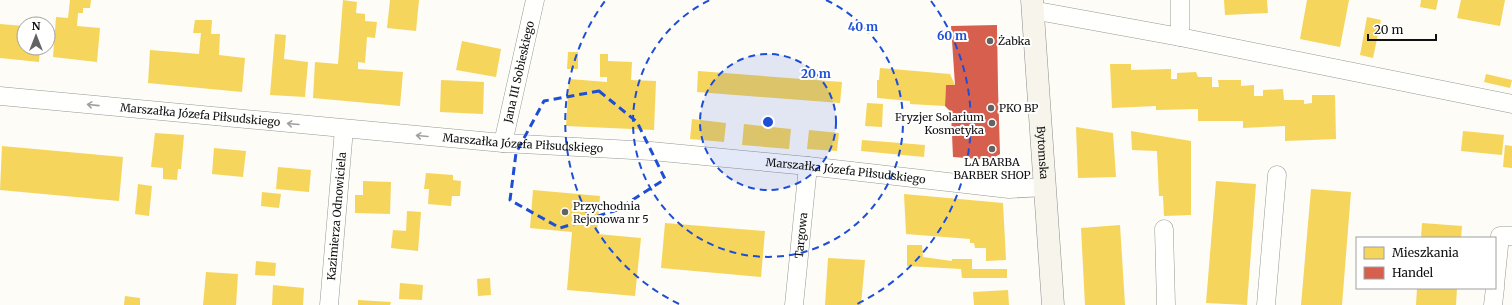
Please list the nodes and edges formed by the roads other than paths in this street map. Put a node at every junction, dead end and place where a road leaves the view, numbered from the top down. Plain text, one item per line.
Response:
1 (535, 0) edge
2 (1180, 0) edge
3 (1032, 5) edge
4 (1180, 37) junction
5 (0, 96) edge
6 (1512, 104) edge
7 (344, 128) junction
8 (503, 143) junction
9 (808, 166) junction
10 (1277, 176) dead end
11 (1045, 187) junction
12 (1164, 229) dead end
13 (1512, 236) edge
14 (1496, 277) edge
15 (1495, 289) edge
16 (329, 305) edge
17 (794, 305) edge
18 (1053, 305) edge
19 (1166, 305) edge
20 (1266, 305) edge
21 (1493, 305) edge

1 - 8 street, Jana III Sobieskiego
2 - 4 street
3 - 4 street
3 - 11 street, Bytomska
4 - 6 street
7 -> 5 street, Marszałka Józefa Piłsudskiego
8 -> 7 street, Marszałka Józefa Piłsudskiego
7 - 16 street, Kazimierza Odnowiciela
8 - 9 street, Marszałka Józefa Piłsudskiego
9 - 11 street, Marszałka Józefa Piłsudskiego
9 - 17 street, Targowa
10 - 20 street
11 - 18 street, Bytomska
12 - 19 street
13 - 14 street
15 - 21 street

